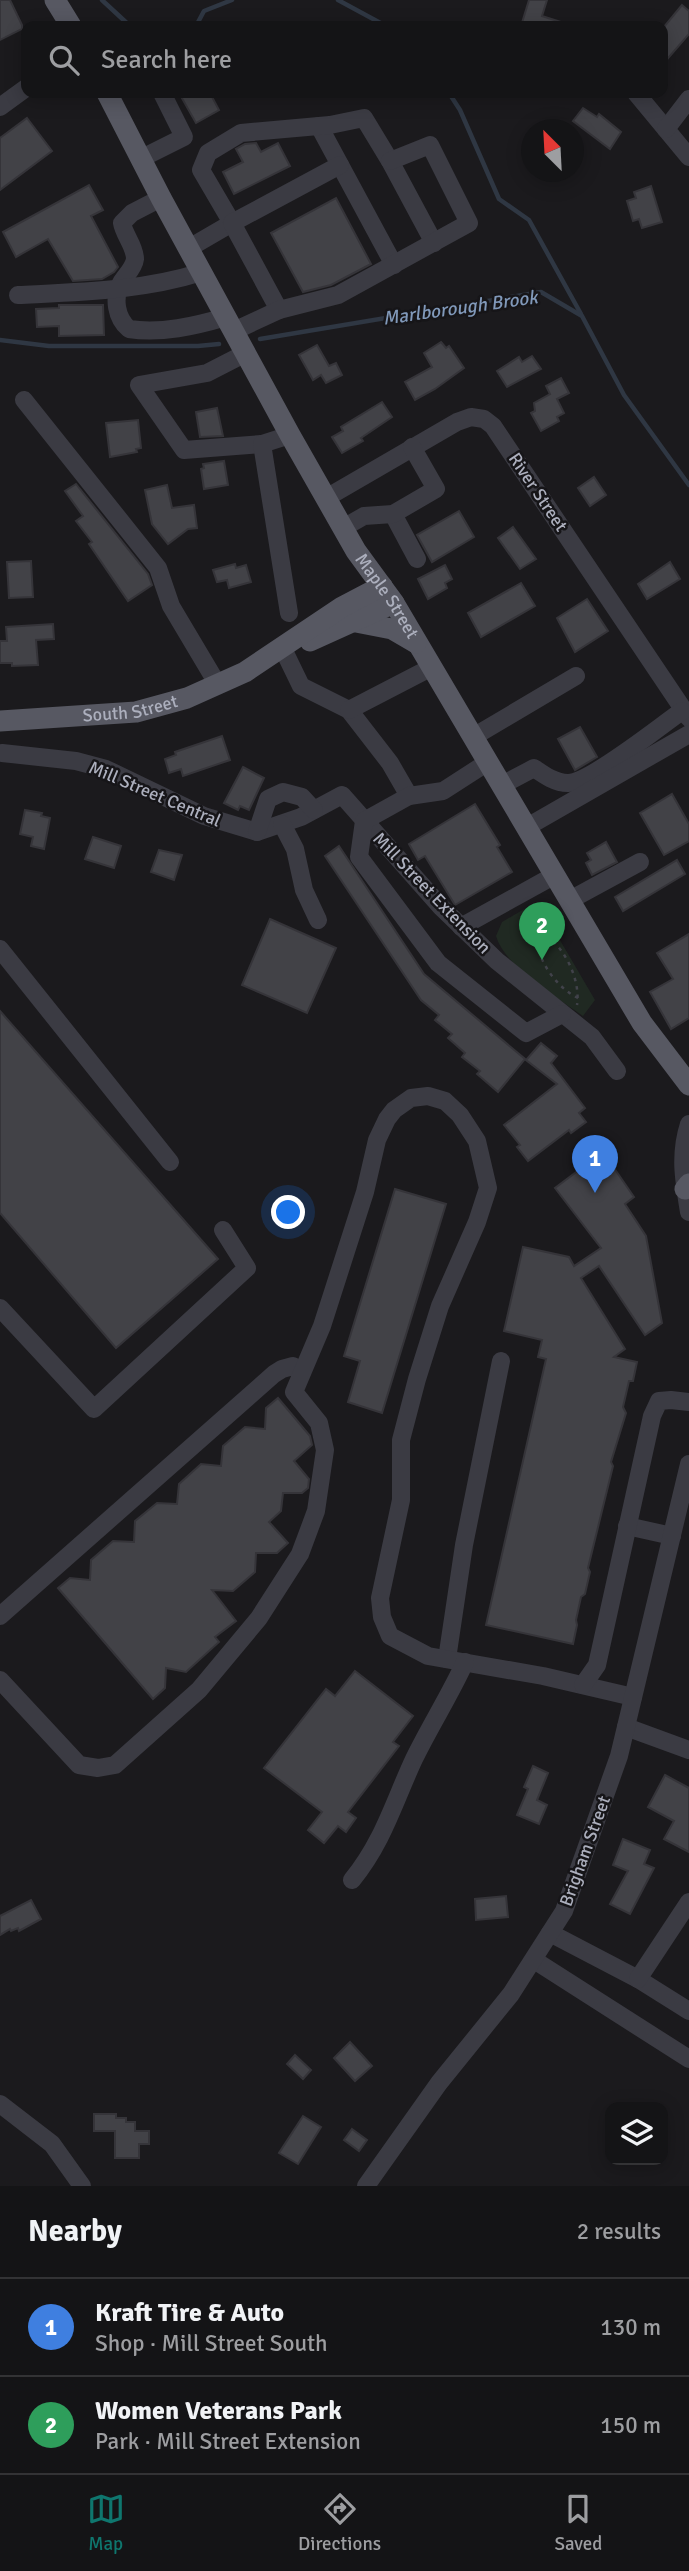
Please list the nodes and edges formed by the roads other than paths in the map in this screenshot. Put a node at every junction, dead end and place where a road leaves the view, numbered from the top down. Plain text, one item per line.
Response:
1 (55, 0) edge
2 (68, 21) edge
3 (21, 92) edge
4 (110, 98) edge
5 (164, 98) edge
6 (640, 98) edge
7 (689, 99) edge
8 (0, 107) edge
9 (319, 125) junction
10 (666, 129) junction
11 (689, 157) edge
12 (142, 158) junction
13 (390, 161) junction
14 (340, 165) junction
15 (161, 198) junction
16 (232, 223) junction
17 (433, 243) junction
18 (189, 247) junction
19 (394, 265) junction
20 (202, 272) junction
21 (118, 290) junction
22 (18, 295) dead end
23 (279, 310) junction
24 (230, 324) junction
25 (246, 353) junction
26 (24, 400) dead end
27 (290, 435) junction
28 (262, 444) junction
29 (412, 447) junction
30 (326, 498) junction
31 (393, 514) junction
32 (343, 527) junction
33 (356, 551) junction
34 (417, 559) dead end
35 (388, 594) junction
36 (289, 613) dead end
37 (351, 613) junction
38 (419, 645) junction
39 (285, 653) junction
40 (254, 667) junction
41 (432, 667) junction
42 (576, 676) dead end
43 (218, 685) junction
44 (349, 710) junction
45 (686, 715) edge
46 (0, 721) edge
47 (689, 734) edge
48 (473, 737) junction
49 (2, 753) dead end
50 (488, 762) junction
51 (502, 785) junction
52 (409, 796) junction
53 (314, 810) junction
54 (364, 821) junction
55 (282, 824) junction
56 (527, 827) junction
57 (257, 832) junction
58 (640, 862) dead end
59 (555, 875) junction
60 (570, 900) junction
61 (318, 920) dead end
62 (461, 927) junction
63 (0, 949) edge
64 (569, 1013) junction
65 (617, 1071) dead end
66 (689, 1085) edge
67 (689, 1124) edge
68 (170, 1162) dead end
69 (687, 1186) edge
70 (689, 1212) edge
71 (223, 1230) dead end
72 (0, 1308) edge
73 (501, 1361) dead end
74 (302, 1371) junction
75 (689, 1402) edge
76 (689, 1464) edge
77 (627, 1526) junction
78 (672, 1536) junction
79 (0, 1616) edge
80 (447, 1659) junction
81 (465, 1662) junction
82 (0, 1680) edge
83 (583, 1685) junction
84 (633, 1697) junction
85 (626, 1727) junction
86 (689, 1750) edge
87 (352, 1880) dead end
88 (689, 1902) edge
89 (550, 1933) junction
90 (534, 1960) junction
91 (638, 1979) junction
92 (689, 2011) edge
93 (689, 2059) edge
94 (0, 2104) edge
95 (82, 2186) edge
96 (366, 2186) edge

1 - 2 main road
3 - 8 street
4 - 12 main road, Maple Street
5 - 12 street
6 - 10 street
7 - 10 street
9 - 13 street
9 - 14 street
9 - 16 street
10 - 11 street
12 - 15 main road, Maple Street
13 - 17 street
13 - 17 street
14 - 16 street
14 - 19 street
15 - 18 main road, Maple Street
15 - 21 street
16 - 18 street
16 - 23 street
17 - 19 street
18 - 20 main road, Maple Street
19 - 23 street
20 - 21 street
20 - 24 main road, Maple Street
21 - 22 street
21 - 24 street
23 - 24 street
24 - 25 main road, Maple Street
25 - 27 main road, Maple Street
25 - 28 street
26 - 43 street
27 - 28 street
27 - 30 main road, Maple Street
28 - 36 street
29 - 30 street, River Street
29 - 31 street
29 - 45 street, River Street
30 - 32 main road, Maple Street
31 - 32 street
31 - 34 street
32 - 33 main road, Maple Street
33 - 35 main road, Maple Street
33 - 37 main road
35 - 37 main road, South Street
35 - 38 main road, Maple Street
37 - 38 main road
37 - 39 main road, South Street
37 - 40 main road, South Street
38 - 41 main road, Maple Street
39 - 40 main road, South Street
39 - 44 street
40 - 43 main road, South Street
41 - 44 street
41 - 48 main road, Maple Street
42 - 48 street
43 - 46 main road, South Street
44 - 52 street
45 - 51 street
47 - 56 street
48 - 50 main road, Maple Street
49 - 57 street, Mill Street Central
50 - 51 main road, Maple Street
50 - 52 street
51 - 56 main road, Maple Street
52 - 54 street
53 - 54 street, Mill Street Extension
53 - 55 street
53 - 57 street
54 - 62 street, Mill Street Extension
54 - 64 street
55 - 57 street
55 - 61 street
56 - 59 main road, Maple Street
58 - 60 street
59 - 60 main road, Maple Street
59 - 62 street
60 - 66 main road, Maple Street
62 - 64 street, Mill Street Extension
63 - 68 street
64 - 65 street, Mill Street Extension
67 - 69 street
69 - 70 street
71 - 72 street
73 - 80 street
74 - 79 street
74 - 80 street
74 - 82 street
75 - 77 street
76 - 78 street, Brigham Street
77 - 78 street
77 - 83 street
78 - 84 street, Brigham Street
80 - 81 street
81 - 83 street
81 - 87 street
83 - 84 street
84 - 85 street, Brigham Street
85 - 86 street
85 - 89 street, Brigham Street
88 - 91 street
89 - 90 street, Brigham Street
89 - 91 street
90 - 93 street
90 - 96 street, Brigham Street
91 - 92 street
94 - 95 street

